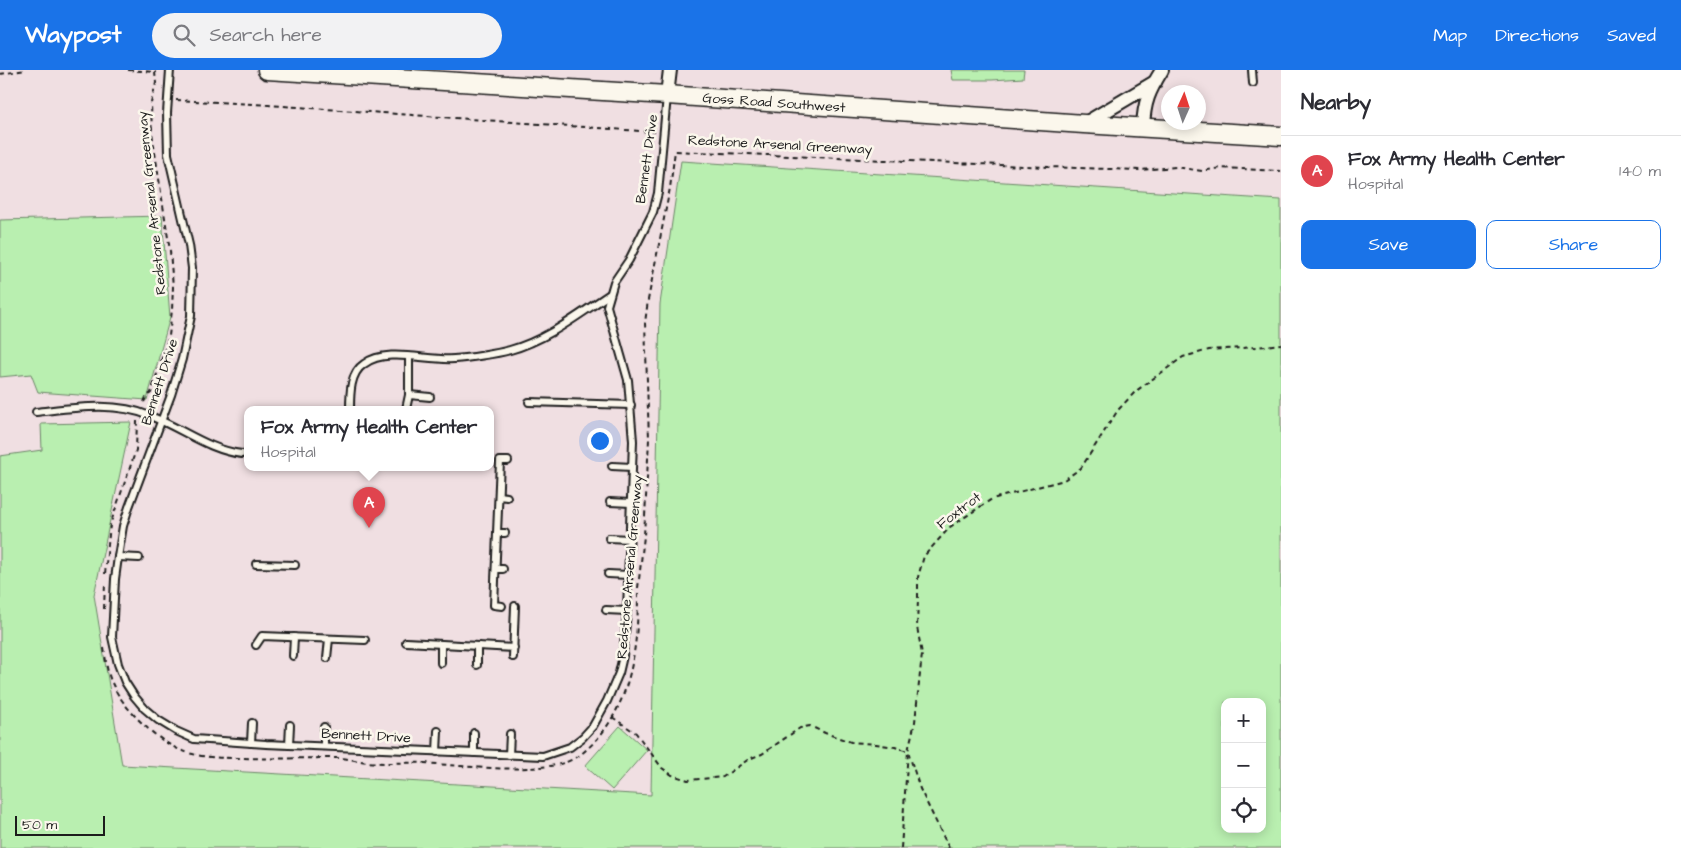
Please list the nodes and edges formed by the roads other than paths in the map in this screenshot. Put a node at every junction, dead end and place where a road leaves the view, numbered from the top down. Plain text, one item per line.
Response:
1 (170, 70) edge
2 (267, 70) edge
3 (670, 70) edge
4 (1162, 70) edge
5 (1252, 70) edge
6 (1155, 82) junction
7 (1253, 83) dead end
8 (667, 95) junction
9 (1084, 124) junction
10 (1143, 127) junction
11 (1281, 136) edge
12 (610, 294) junction
13 (409, 357) junction
14 (409, 396) junction
15 (430, 397) dead end
16 (529, 402) dead end
17 (631, 405) junction
18 (350, 406) edge
19 (407, 406) edge
20 (36, 412) dead end
21 (162, 420) junction
22 (242, 454) dead end
23 (508, 461) dead end
24 (612, 466) dead end
25 (632, 467) junction
26 (498, 496) junction
27 (507, 497) dead end
28 (610, 502) dead end
29 (631, 503) junction
30 (497, 533) junction
31 (505, 533) dead end
32 (609, 538) dead end
33 (630, 538) junction
34 (118, 557) junction
35 (139, 558) dead end
36 (256, 564) dead end
37 (295, 565) dead end
38 (496, 569) junction
39 (503, 569) dead end
40 (608, 574) dead end
41 (628, 575) junction
42 (502, 606) dead end
43 (516, 606) dead end
44 (606, 610) dead end
45 (627, 611) junction
46 (294, 637) junction
47 (329, 639) junction
48 (365, 640) dead end
49 (406, 642) dead end
50 (441, 644) junction
51 (256, 645) dead end
52 (477, 646) junction
53 (514, 648) junction
54 (293, 656) dead end
55 (513, 657) dead end
56 (327, 658) dead end
57 (441, 663) dead end
58 (477, 665) dead end
59 (252, 723) dead end
60 (290, 725) dead end
61 (324, 726) dead end
62 (438, 732) dead end
63 (474, 733) dead end
64 (510, 734) dead end
65 (251, 743) junction
66 (289, 745) junction
67 (324, 746) junction
68 (437, 752) junction
69 (474, 753) junction
70 (509, 755) junction

1 - 21 lane, Bennett Drive
2 - 8 street, Goss Road Southwest
3 - 8 street
4 - 6 street
5 - 7 lane
6 - 9 street
6 - 10 street
8 - 9 street, Goss Road Southwest
8 - 12 lane, Bennett Drive
9 - 10 street, Goss Road Southwest
10 - 11 street, Goss Road Southwest
12 - 13 lane
12 - 17 lane, Bennett Drive
13 - 14 lane
13 - 18 lane
14 - 15 lane
14 - 19 lane
16 - 17 lane
17 - 25 lane, Bennett Drive
20 - 21 lane
21 - 22 lane
21 - 34 lane, Bennett Drive
23 - 26 lane
24 - 25 lane
25 - 29 lane, Bennett Drive
26 - 27 lane
26 - 30 lane
28 - 29 lane
29 - 33 lane, Bennett Drive
30 - 31 lane
30 - 38 lane
32 - 33 lane
33 - 41 lane, Bennett Drive
34 - 35 lane
34 - 65 lane, Bennett Drive
36 - 37 lane
38 - 39 lane
38 - 42 lane
40 - 41 lane
41 - 45 lane, Bennett Drive
43 - 53 lane
44 - 45 lane
45 - 70 lane, Bennett Drive
46 - 47 lane
46 - 51 lane
46 - 54 lane
47 - 48 lane
47 - 56 lane
49 - 50 lane
50 - 52 lane
50 - 57 lane
52 - 53 lane
52 - 58 lane
53 - 55 lane
59 - 65 lane
60 - 66 lane
61 - 67 lane
62 - 68 lane
63 - 69 lane
64 - 70 lane
65 - 66 lane, Bennett Drive
66 - 67 lane, Bennett Drive
67 - 68 lane, Bennett Drive
68 - 69 lane, Bennett Drive
69 - 70 lane, Bennett Drive

